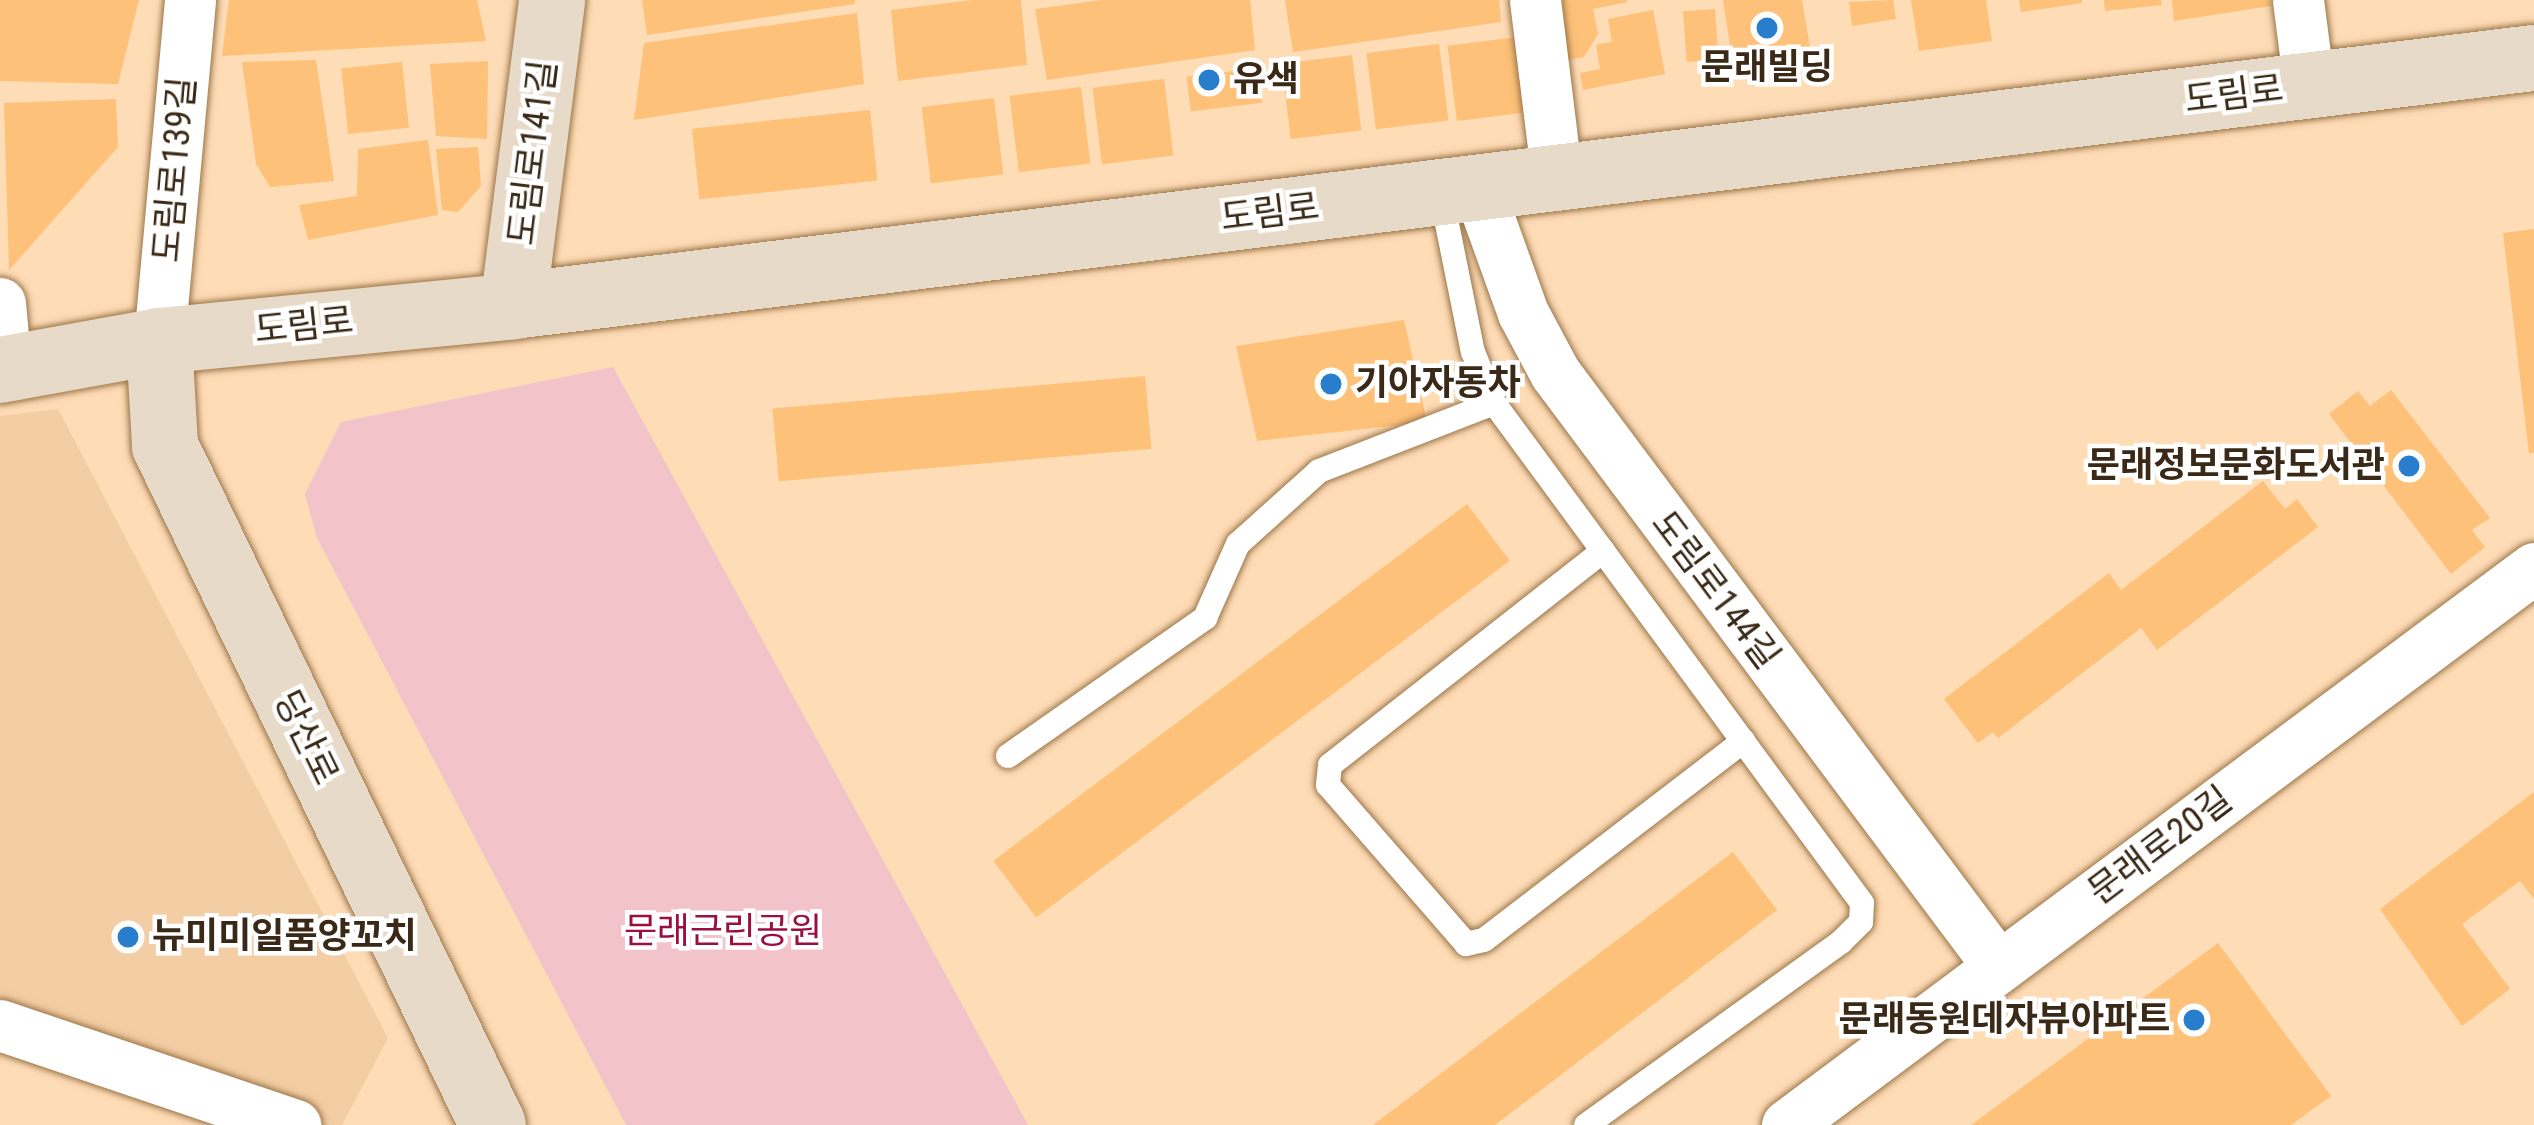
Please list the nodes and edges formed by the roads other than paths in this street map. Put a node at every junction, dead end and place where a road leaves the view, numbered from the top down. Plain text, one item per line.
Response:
1 (190, 0) edge
2 (553, 0) edge
3 (1534, 0) edge
4 (2298, 0) edge
5 (2534, 58) edge
6 (2309, 86) junction
7 (1557, 178) junction
8 (1459, 190) junction
9 (0, 303) edge
10 (513, 306) junction
11 (159, 340) junction
12 (3, 369) edge
13 (1494, 404) junction
14 (1603, 551) junction
15 (2534, 568) edge
16 (1743, 741) junction
17 (1008, 756) dead end
18 (1998, 966) junction
19 (0, 1024) edge
20 (296, 1125) edge
21 (493, 1125) edge
22 (1586, 1125) edge
23 (1787, 1125) edge

1 - 11 street, 도림로139길
2 - 10 main road, 도림로141길
3 - 7 street
4 - 6 street
5 - 6 main road, 도림로
6 - 7 main road, 도림로
7 - 8 main road, 도림로
8 - 10 main road, 도림로
8 - 13 lane
8 - 18 street, 도림로144길
9 - 12 street, 도림로
10 - 11 main road, 도림로
11 - 12 main road, 도림로
11 - 21 main road, 당산로
13 - 14 lane
13 - 17 lane
14 - 16 lane
14 - 16 lane
15 - 18 street, 문래로20길
16 - 22 lane
18 - 23 street, 문래로20길
19 - 20 street

